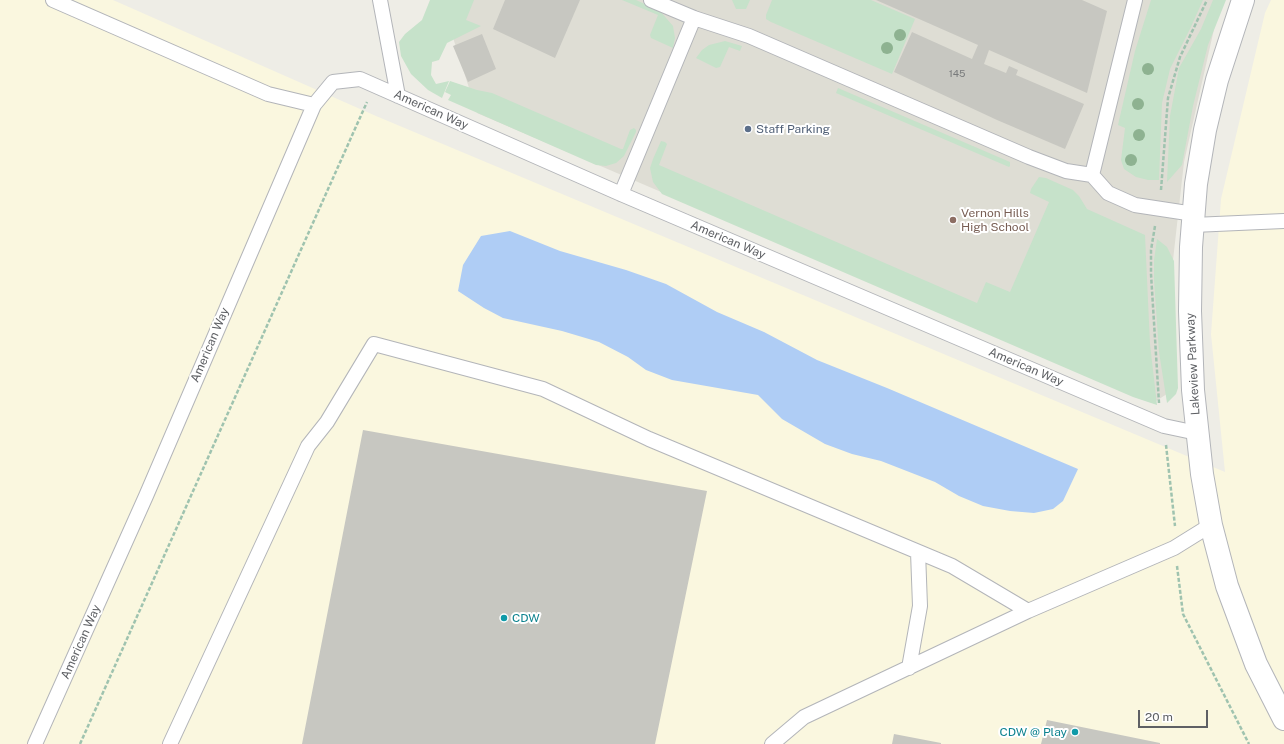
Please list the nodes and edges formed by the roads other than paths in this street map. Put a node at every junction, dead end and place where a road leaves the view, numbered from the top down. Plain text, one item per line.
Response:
1 (53, 0) edge
2 (380, 0) edge
3 (651, 0) edge
4 (1135, 0) edge
5 (1243, 0) edge
6 (694, 18) junction
7 (398, 96) junction
8 (314, 105) junction
9 (1092, 175) junction
10 (621, 194) junction
11 (1193, 219) junction
12 (1284, 221) edge
13 (1197, 433) junction
14 (1211, 525) junction
15 (918, 552) junction
16 (1028, 612) junction
17 (909, 668) junction
18 (1284, 719) edge
19 (35, 744) edge
20 (170, 744) edge
21 (772, 744) edge

1 - 8 lane
2 - 7 lane
3 - 6 lane
4 - 9 lane
5 - 11 street, Lakeview Parkway
6 - 9 lane
6 - 10 lane
7 - 8 lane, American Way
7 - 10 lane, American Way
8 - 19 lane, American Way
9 - 11 lane
10 - 13 lane, American Way
11 - 12 lane
11 - 13 street, Lakeview Parkway
13 - 14 street, Lakeview Parkway
14 - 16 lane
14 - 18 street, Lakeview Parkway
15 - 16 lane
15 - 17 lane
15 - 20 lane
16 - 17 lane
17 - 21 lane

